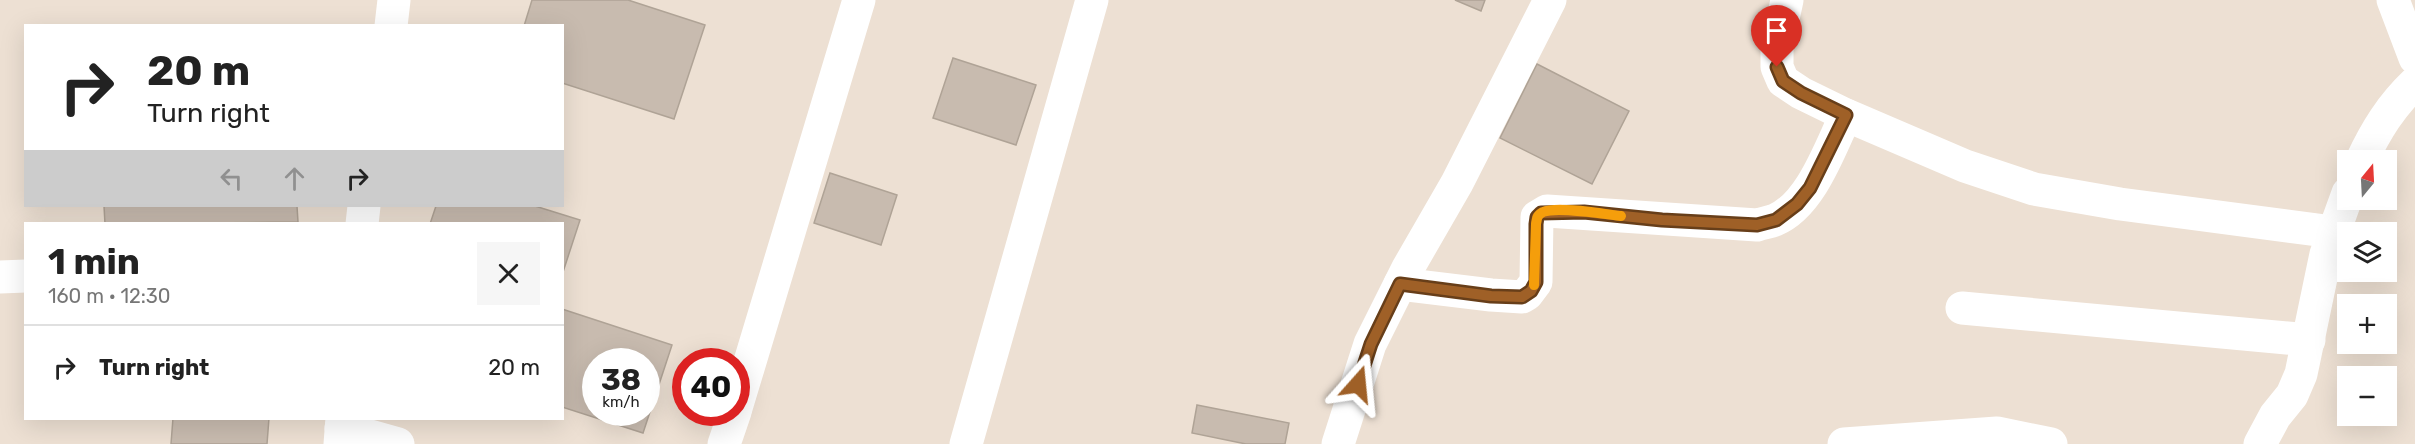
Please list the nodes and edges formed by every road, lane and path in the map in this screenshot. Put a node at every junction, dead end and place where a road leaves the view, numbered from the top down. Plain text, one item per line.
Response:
1 (394, 0) edge
2 (859, 0) edge
3 (1092, 0) edge
4 (1550, 0) edge
5 (1787, 0) edge
6 (2394, 0) edge
7 (391, 24) edge
8 (2415, 58) edge
9 (2415, 83) edge
10 (1846, 115) junction
11 (2367, 150) edge
12 (364, 207) edge
13 (2341, 210) edge
14 (362, 222) edge
15 (2333, 232) junction
16 (24, 276) edge
17 (0, 277) edge
18 (1400, 284) junction
19 (1962, 308) dead end
20 (2309, 340) junction
21 (750, 362) edge
22 (730, 426) edge
23 (341, 430) edge
24 (398, 444) edge
25 (724, 444) edge
26 (966, 444) edge
27 (1338, 444) edge
28 (1844, 444) edge
29 (2051, 444) edge
30 (2260, 444) edge

1 - 7 street
2 - 21 street
3 - 26 street
4 - 18 street
5 - 10 street
6 - 8 street
9 - 11 street
10 - 15 street
10 - 18 street
12 - 14 street
13 - 15 street
15 - 20 street
16 - 17 street
18 - 27 street
19 - 20 street
20 - 30 street
22 - 25 street
23 - 24 street
28 - 29 street

